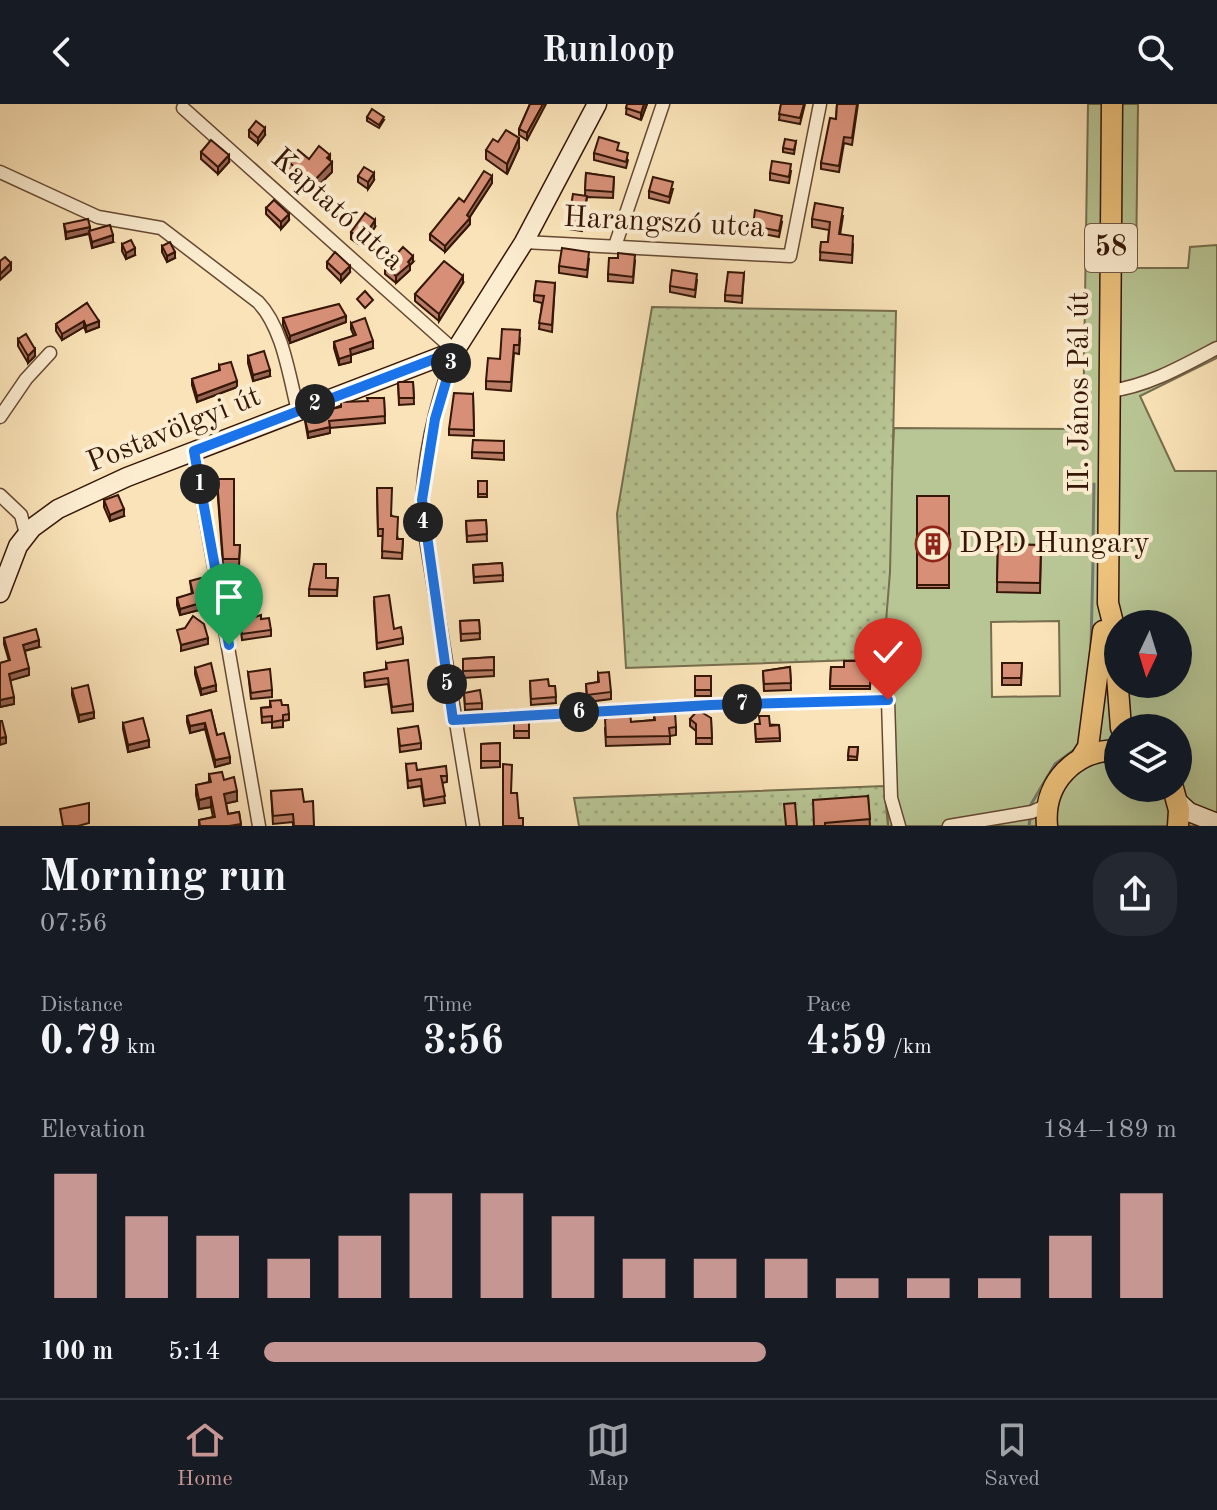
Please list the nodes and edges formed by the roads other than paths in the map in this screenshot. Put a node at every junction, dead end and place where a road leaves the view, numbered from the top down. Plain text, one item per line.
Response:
1 (597, 104) edge
2 (663, 104) edge
3 (820, 104) edge
4 (1112, 104) edge
5 (183, 108) dead end
6 (0, 172) edge
7 (524, 242) junction
8 (615, 246) junction
9 (1217, 348) edge
10 (455, 351) junction
11 (50, 353) dead end
12 (1110, 391) junction
13 (298, 411) junction
14 (0, 417) edge
15 (194, 451) junction
16 (0, 495) edge
17 (21, 515) junction
18 (42, 520) junction
19 (26, 534) junction
20 (0, 593) edge
21 (1108, 603) junction
22 (887, 685) dead end
23 (888, 700) junction
24 (1120, 714) edge
25 (453, 720) junction
26 (1104, 753) edge
27 (1081, 758) junction
28 (1049, 796) junction
29 (1176, 802) edge
30 (1181, 802) edge
31 (1217, 823) edge
32 (259, 826) edge
33 (473, 826) edge
34 (899, 826) edge
35 (949, 826) edge
36 (1047, 826) edge
37 (1178, 826) edge

1 - 7 street
2 - 8 street
3 - 8 street, Harangszó utca
4 - 12 main road, II. János Pál út / 58
5 - 10 street, Kaptató utca
6 - 13 street
7 - 8 street, Harangszó utca
7 - 10 street
9 - 12 street
10 - 13 street, Postavölgyi út
10 - 25 street
11 - 14 street
12 - 21 main road, II. János Pál út / 58
13 - 15 street, Postavölgyi út
15 - 18 street, Postavölgyi út
15 - 32 street
16 - 17 street
17 - 18 street
17 - 19 street
18 - 19 street, Postavölgyi út
19 - 20 street, Postavölgyi út
21 - 24 main road, II. János Pál út / 58
21 - 27 main road, 58
22 - 23 street
23 - 25 street
23 - 34 street
25 - 33 street
26 - 27 main road
27 - 28 main road, 58
28 - 35 street
28 - 36 main road
29 - 37 main road
30 - 31 street

